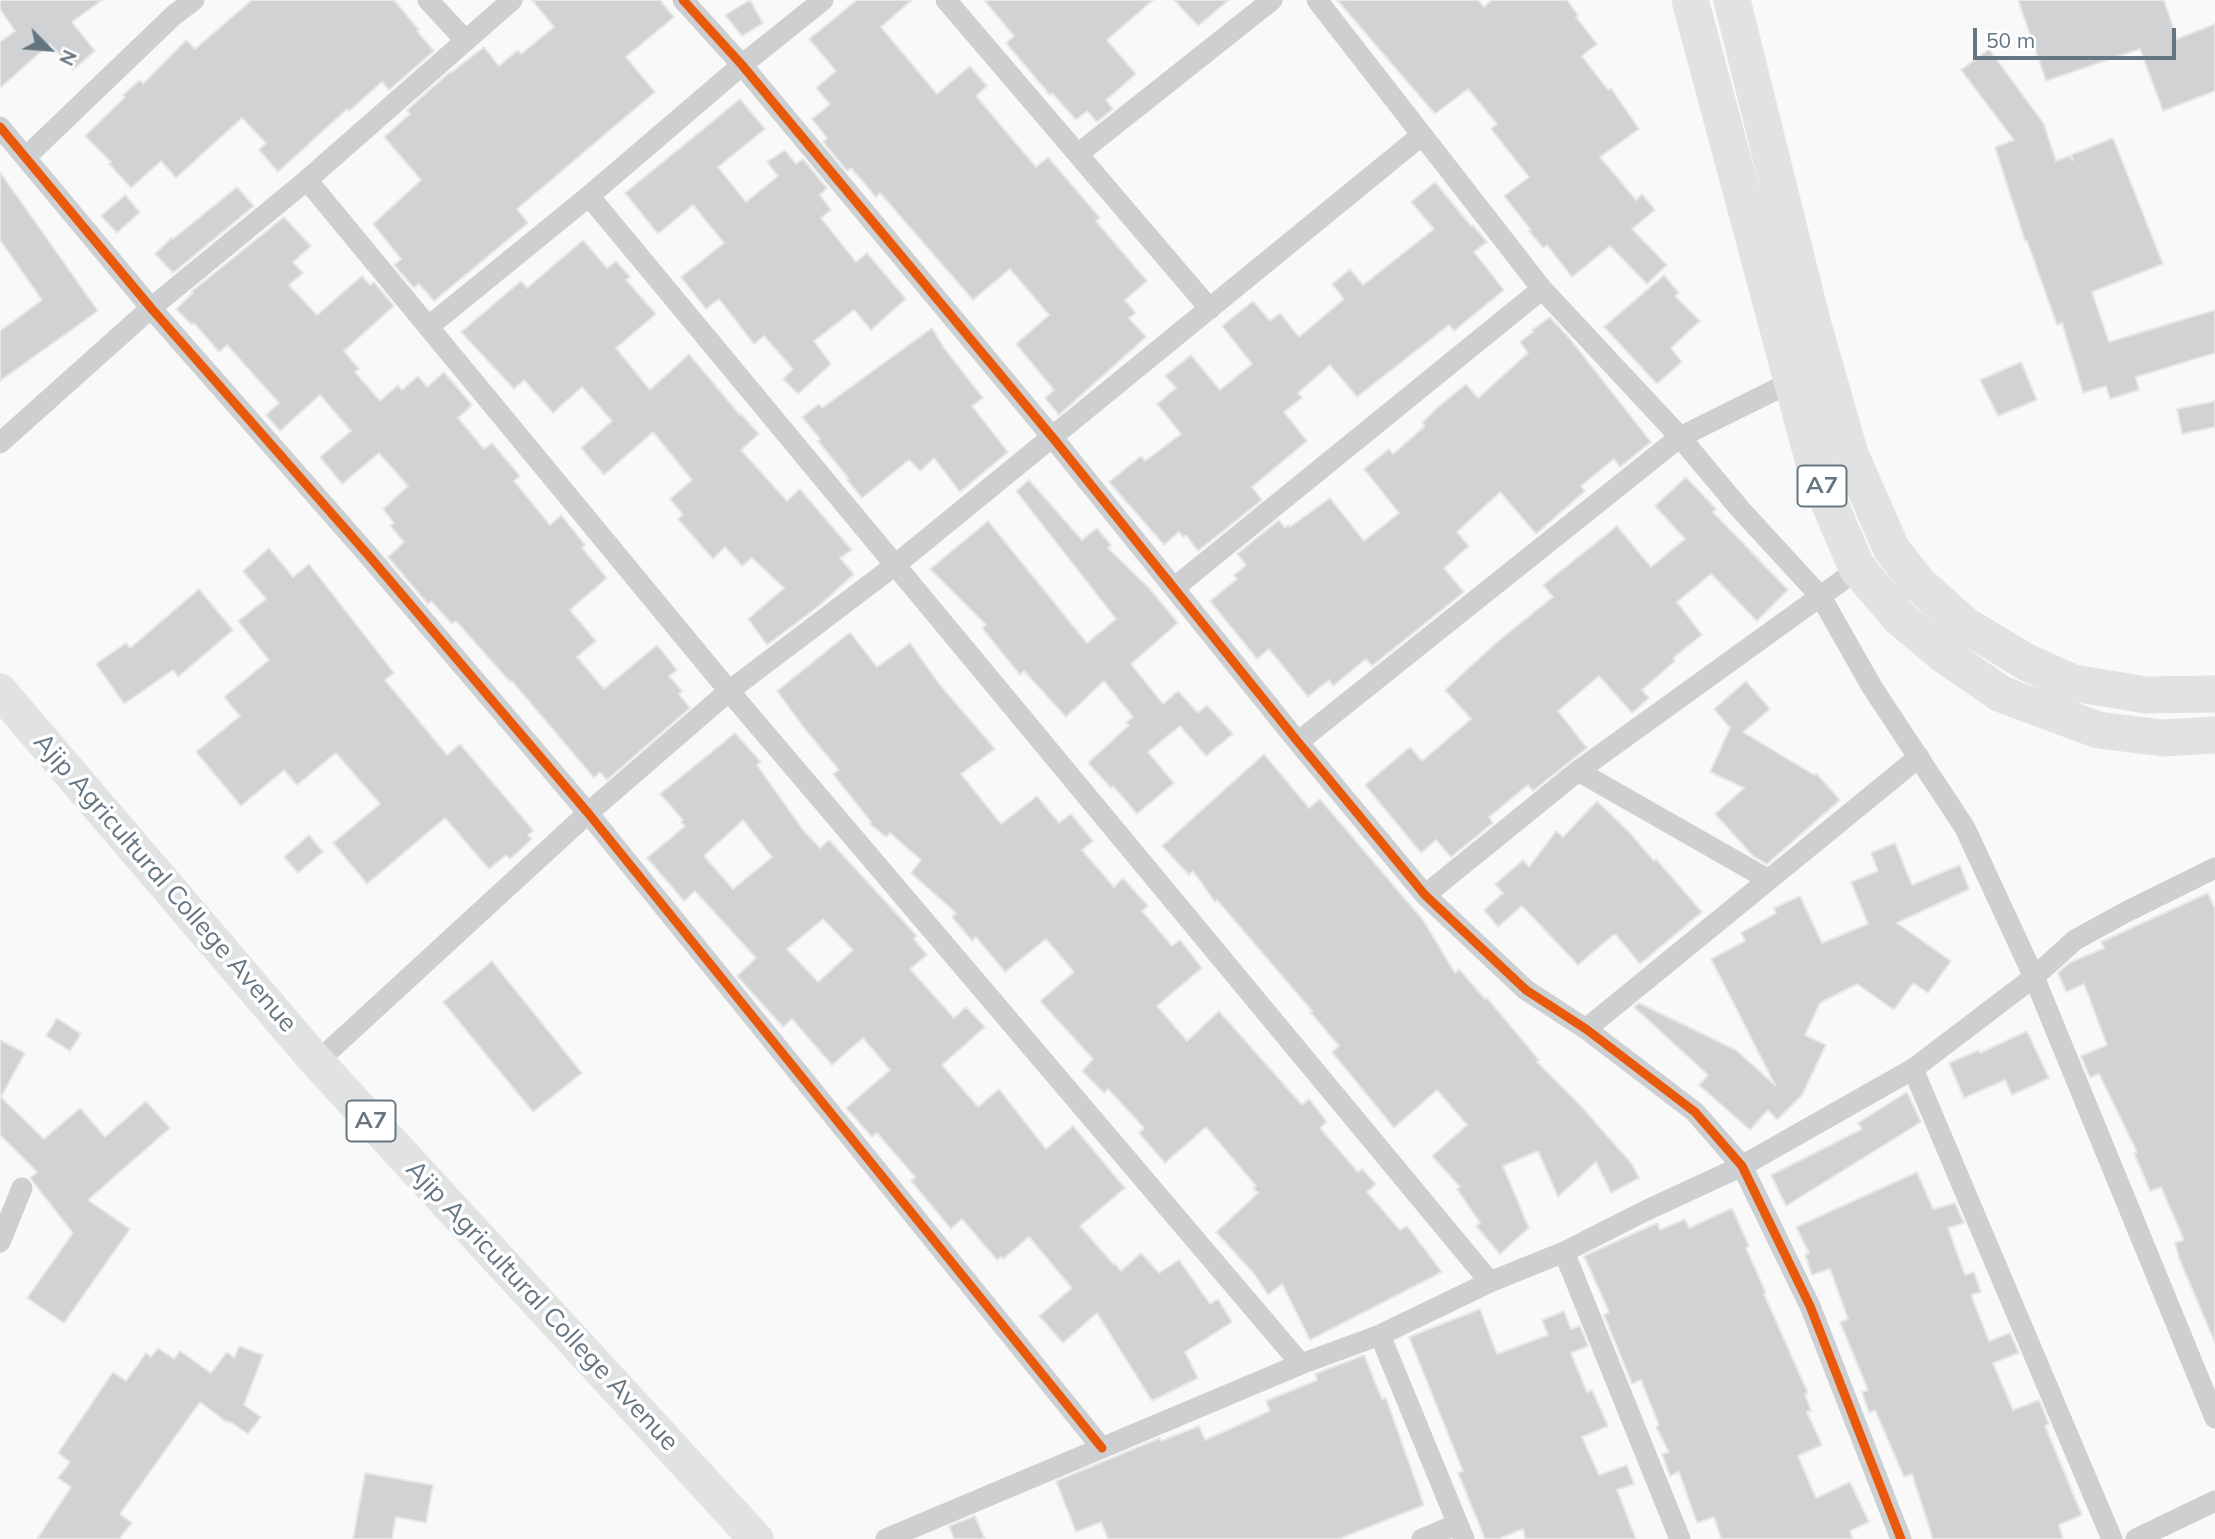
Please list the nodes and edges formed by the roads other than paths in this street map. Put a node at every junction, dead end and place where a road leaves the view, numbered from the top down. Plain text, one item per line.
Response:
1 (194, 0) edge
2 (428, 0) edge
3 (512, 0) edge
4 (683, 0) edge
5 (823, 0) edge
6 (1272, 0) edge
7 (1317, 0) edge
8 (1690, 0) edge
9 (1732, 0) edge
10 (956, 4) edge
11 (168, 8) edge
12 (466, 40) junction
13 (742, 65) junction
14 (0, 127) edge
15 (1422, 135) junction
16 (1078, 154) junction
17 (26, 157) junction
18 (307, 180) junction
19 (589, 196) junction
20 (1542, 289) junction
21 (152, 308) junction
22 (1210, 309) junction
23 (428, 327) junction
24 (1791, 382) junction
25 (1680, 437) junction
26 (1053, 438) junction
27 (0, 443) edge
28 (1892, 550) junction
29 (894, 566) junction
30 (1857, 568) junction
31 (1174, 587) junction
32 (1821, 597) junction
33 (0, 691) edge
34 (729, 691) junction
35 (2215, 694) edge
36 (2215, 735) edge
37 (1298, 742) junction
38 (1919, 757) junction
39 (1578, 771) junction
40 (588, 813) junction
41 (2215, 868) edge
42 (1769, 880) junction
43 (1425, 895) junction
44 (2034, 977) junction
45 (1586, 1029) junction
46 (317, 1062) junction
47 (1913, 1069) junction
48 (1742, 1166) junction
49 (22, 1188) dead end
50 (0, 1242) edge
51 (1564, 1252) junction
52 (1490, 1282) junction
53 (1380, 1335) junction
54 (1301, 1364) junction
55 (2215, 1418) edge
56 (1102, 1448) junction
57 (2215, 1501) edge
58 (1461, 1531) edge
59 (756, 1539) edge
60 (886, 1539) edge
61 (1422, 1539) edge
62 (1680, 1539) edge
63 (1901, 1539) edge
64 (2112, 1539) edge
65 (2136, 1539) edge

1 - 11 street
2 - 12 street
3 - 12 street
4 - 13 street
5 - 13 street
6 - 16 street
7 - 15 street
8 - 24 highway, A7
9 - 28 highway, A7
10 - 16 street
11 - 17 street
12 - 18 street
13 - 19 street
13 - 26 street
14 - 17 street
15 - 20 street
15 - 22 street
16 - 22 street
17 - 21 street
18 - 21 street
18 - 23 street
19 - 23 street
19 - 29 street
20 - 25 street
20 - 31 street
21 - 27 street
21 - 40 street
22 - 26 street
23 - 34 street
24 - 25 street
24 - 30 highway, A7
25 - 32 street
25 - 37 street
26 - 29 street
26 - 31 street
28 - 30 street
28 - 35 highway, A7
29 - 34 street
29 - 52 street
30 - 32 street
30 - 36 highway, A7
31 - 37 street
32 - 38 street
32 - 39 street
33 - 46 main road, Ajip Agricultural College Avenue / A7
34 - 40 street
34 - 54 street
37 - 43 street
38 - 42 street
38 - 44 street
39 - 42 street
39 - 43 street
40 - 46 street
40 - 56 street
41 - 44 street
42 - 45 street
43 - 45 street
44 - 47 street
44 - 55 street
45 - 48 street
46 - 59 main road, Ajip Agricultural College Avenue / A7
47 - 48 street
47 - 64 street
48 - 51 street
48 - 63 street
49 - 50 street
51 - 52 street
51 - 62 street
52 - 53 street
53 - 54 street
53 - 58 street
54 - 56 street
56 - 60 street
57 - 65 street
58 - 61 street

